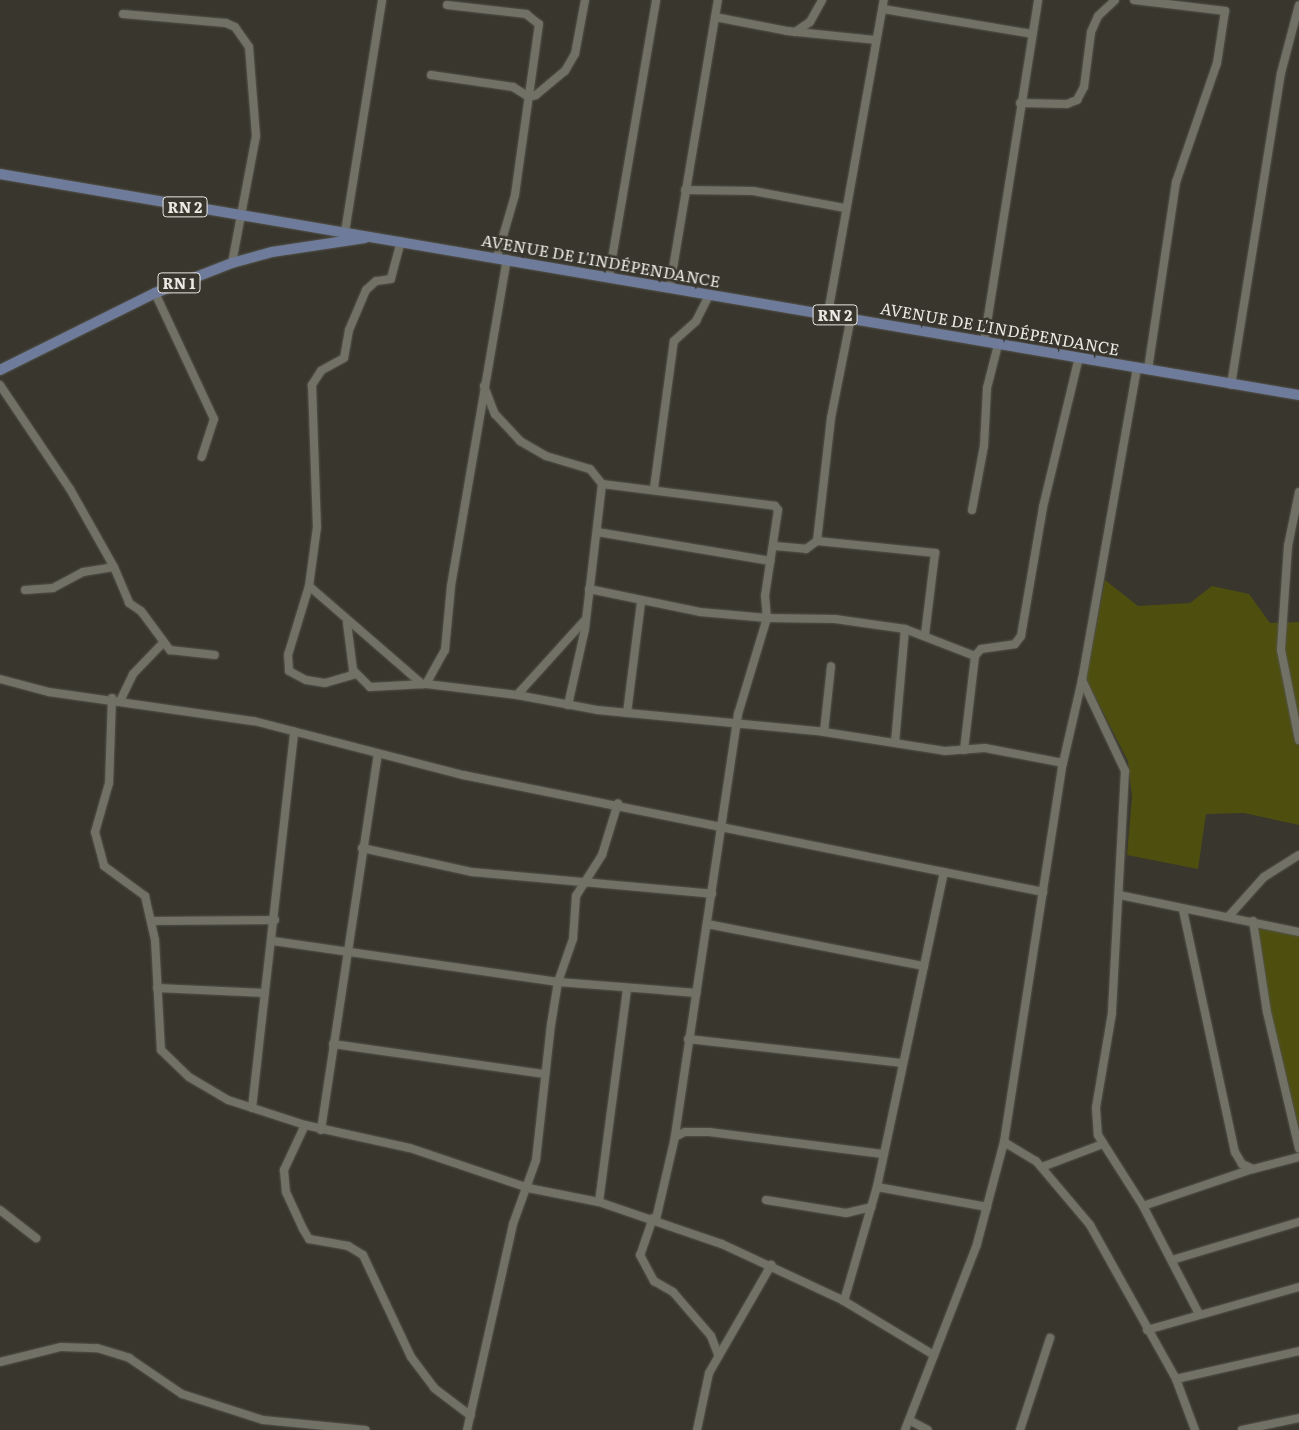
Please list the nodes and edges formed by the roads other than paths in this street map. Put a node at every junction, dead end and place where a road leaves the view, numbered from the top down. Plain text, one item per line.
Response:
1 (382, 0) edge
2 (585, 0) edge
3 (656, 0) edge
4 (718, 0) edge
5 (822, 0) edge
6 (884, 0) edge
7 (1038, 0) edge
8 (1115, 0) edge
9 (1134, 0) edge
10 (1144, 1) edge
11 (448, 5) dead end
12 (1299, 5) edge
13 (883, 9) junction
14 (123, 14) dead end
15 (715, 17) junction
16 (795, 32) junction
17 (1032, 34) junction
18 (875, 40) junction
19 (431, 75) dead end
20 (529, 97) junction
21 (1020, 104) junction
22 (0, 174) edge
23 (685, 190) junction
24 (845, 208) junction
25 (240, 216) junction
26 (345, 232) junction
27 (371, 237) junction
28 (401, 241) junction
29 (502, 258) junction
30 (232, 263) junction
31 (609, 276) junction
32 (670, 286) junction
33 (155, 293) junction
34 (710, 294) junction
35 (828, 313) junction
36 (851, 317) junction
37 (984, 342) junction
38 (998, 345) junction
39 (1079, 358) junction
40 (1137, 367) junction
41 (1148, 369) junction
42 (0, 370) edge
43 (0, 385) edge
44 (1231, 385) junction
45 (484, 386) junction
46 (1299, 395) edge
47 (202, 457) dead end
48 (602, 484) junction
49 (654, 488) junction
50 (1299, 492) edge
51 (972, 510) dead end
52 (597, 532) junction
53 (817, 541) junction
54 (774, 546) junction
55 (771, 561) junction
56 (114, 567) junction
57 (309, 586) junction
58 (589, 589) junction
59 (25, 590) dead end
60 (641, 602) junction
61 (766, 618) junction
62 (584, 620) junction
63 (348, 623) junction
64 (905, 629) junction
65 (925, 635) junction
66 (162, 644) junction
67 (215, 655) dead end
68 (974, 656) junction
69 (831, 666) dead end
70 (407, 672) junction
71 (356, 674) junction
72 (0, 679) edge
73 (1082, 680) junction
74 (407, 684) junction
75 (424, 684) junction
76 (517, 695) junction
77 (112, 698) junction
78 (121, 699) junction
79 (568, 705) junction
80 (627, 713) junction
81 (738, 722) junction
82 (294, 731) junction
83 (824, 732) junction
84 (1299, 740) edge
85 (895, 743) junction
86 (964, 750) junction
87 (378, 754) junction
88 (1063, 763) junction
89 (618, 803) junction
90 (722, 825) junction
91 (362, 848) junction
92 (1299, 854) edge
93 (944, 872) junction
94 (585, 884) junction
95 (1043, 892) junction
96 (712, 894) junction
97 (1119, 895) junction
98 (1183, 910) junction
99 (1229, 916) junction
100 (275, 920) junction
101 (153, 921) junction
102 (1253, 921) junction
103 (708, 924) junction
104 (1299, 932) edge
105 (273, 941) junction
106 (345, 952) junction
107 (924, 966) junction
108 (558, 982) junction
109 (158, 988) junction
110 (627, 989) junction
111 (697, 992) junction
112 (264, 993) junction
113 (688, 1039) junction
114 (332, 1044) junction
115 (901, 1063) junction
116 (545, 1074) junction
117 (252, 1108) junction
118 (304, 1125) junction
119 (322, 1130) junction
120 (675, 1137) junction
121 (1004, 1142) junction
122 (1103, 1144) junction
123 (1299, 1148) edge
124 (883, 1154) junction
125 (1299, 1156) edge
126 (1042, 1166) junction
127 (1253, 1169) junction
128 (877, 1187) junction
129 (528, 1188) junction
130 (766, 1200) dead end
131 (598, 1202) junction
132 (1143, 1206) junction
133 (871, 1207) junction
134 (987, 1207) junction
135 (0, 1210) edge
136 (654, 1219) junction
137 (1299, 1222) edge
138 (36, 1238) dead end
139 (1172, 1260) junction
140 (771, 1265) junction
141 (1299, 1288) edge
142 (844, 1301) junction
143 (1198, 1312) junction
144 (1147, 1330) junction
145 (1050, 1338) dead end
146 (1299, 1351) edge
147 (718, 1354) junction
148 (934, 1355) junction
149 (0, 1362) edge
150 (1176, 1379) junction
151 (471, 1416) junction
152 (1299, 1418) edge
153 (909, 1420) junction
154 (366, 1430) edge
155 (467, 1430) edge
156 (697, 1430) edge
157 (905, 1430) edge
158 (928, 1430) edge
159 (1020, 1430) edge
160 (1195, 1430) edge
161 (1242, 1430) edge

1 - 26 street
2 - 20 street
3 - 31 street
4 - 15 street
5 - 16 street
6 - 13 street
7 - 17 street
8 - 21 street
9 - 10 street
10 - 41 street
11 - 20 street
12 - 44 street
13 - 17 street
13 - 18 street
14 - 25 street
15 - 16 street
15 - 23 street
16 - 18 street
17 - 21 street
18 - 24 street
19 - 20 street
20 - 29 street
21 - 37 street
22 - 25 main road, RN 2
23 - 24 street
23 - 32 street
24 - 35 street
25 - 26 main road, RN 2
25 - 30 street
26 - 27 main road, RN 2
27 - 28 main road, AVENUE DE L'INDÉPENDANCE / RN 2
27 - 30 main road, RN 1
28 - 29 main road, AVENUE DE L'INDÉPENDANCE / RN 2
28 - 57 street
29 - 31 main road, AVENUE DE L'INDÉPENDANCE / RN 2
29 - 45 street
30 - 33 main road, RN 1
31 - 32 main road, AVENUE DE L'INDÉPENDANCE / RN 2
32 - 34 main road, AVENUE DE L'INDÉPENDANCE / RN 2
33 - 42 main road, RN 1
33 - 47 street
34 - 35 main road, AVENUE DE L'INDÉPENDANCE / RN 2
34 - 49 street
35 - 36 main road, AVENUE DE L'INDÉPENDANCE / RN 2
36 - 37 main road, AVENUE DE L'INDÉPENDANCE / RN 2
36 - 53 street
37 - 38 main road, AVENUE DE L'INDÉPENDANCE / RN 2
38 - 39 main road, AVENUE DE L'INDÉPENDANCE / RN 2
38 - 51 street
39 - 40 main road, AVENUE DE L'INDÉPENDANCE / RN 2
39 - 68 street
40 - 41 main road, AVENUE DE L'INDÉPENDANCE / RN 2
40 - 73 street
41 - 44 main road, AVENUE DE L'INDÉPENDANCE / RN 2
43 - 56 street
44 - 46 main road, AVENUE DE L'INDÉPENDANCE / RN 2
45 - 48 street
45 - 75 street
48 - 49 street
48 - 52 street
49 - 54 street
50 - 84 street
52 - 55 street
52 - 58 street
53 - 54 street
53 - 65 street
54 - 55 street
55 - 61 street
56 - 59 street
56 - 66 street
57 - 63 street
57 - 71 street
58 - 60 street
58 - 62 street
60 - 61 street
60 - 80 street
61 - 64 street
61 - 81 street
62 - 76 street
62 - 79 street
63 - 70 street
63 - 71 street
64 - 65 street
64 - 85 street
65 - 68 street
66 - 67 street
66 - 78 street
68 - 86 street
69 - 83 street
70 - 74 street
70 - 75 street
71 - 74 street
72 - 77 street
73 - 88 street
73 - 97 street
74 - 75 street
75 - 76 street
76 - 79 street
77 - 78 street
77 - 101 street
78 - 82 street
79 - 80 street
80 - 81 street
81 - 83 street
81 - 90 street
82 - 87 street
82 - 100 street
83 - 85 street
85 - 86 street
86 - 88 street
87 - 89 street
87 - 91 street
88 - 95 street
89 - 90 street
89 - 94 street
90 - 93 street
90 - 96 street
91 - 94 street
91 - 106 street
92 - 99 street
93 - 95 street
93 - 107 street
94 - 96 street
94 - 108 street
95 - 121 street
96 - 103 street
97 - 98 street
97 - 122 street
98 - 99 street
98 - 127 street
99 - 102 street
100 - 101 street
100 - 105 street
101 - 109 street
102 - 104 street
102 - 123 street
103 - 107 street
103 - 111 street
105 - 106 street
105 - 112 street
106 - 108 street
106 - 114 street
107 - 115 street
108 - 110 street
108 - 116 street
109 - 112 street
109 - 117 street
110 - 111 street
110 - 131 street
111 - 113 street
112 - 117 street
113 - 115 street
113 - 120 street
114 - 116 street
114 - 119 street
115 - 124 street
116 - 129 street
117 - 118 street
118 - 119 street
118 - 151 street
119 - 129 street
120 - 124 street
120 - 136 street
121 - 126 street
121 - 134 street
122 - 126 street
122 - 132 street
124 - 128 street
125 - 127 street
126 - 144 street
127 - 132 street
128 - 133 street
128 - 134 street
129 - 131 street
129 - 151 street
130 - 133 street
131 - 136 street
132 - 139 street
133 - 142 street
134 - 148 street
135 - 138 street
136 - 140 street
136 - 147 street
137 - 139 street
139 - 143 street
140 - 142 street
140 - 147 street
141 - 143 street
142 - 148 street
143 - 144 street
144 - 150 street
145 - 159 street
146 - 150 street
147 - 156 street
148 - 153 street
149 - 154 street
150 - 160 street
151 - 155 street
152 - 161 street
153 - 157 street
153 - 158 street

